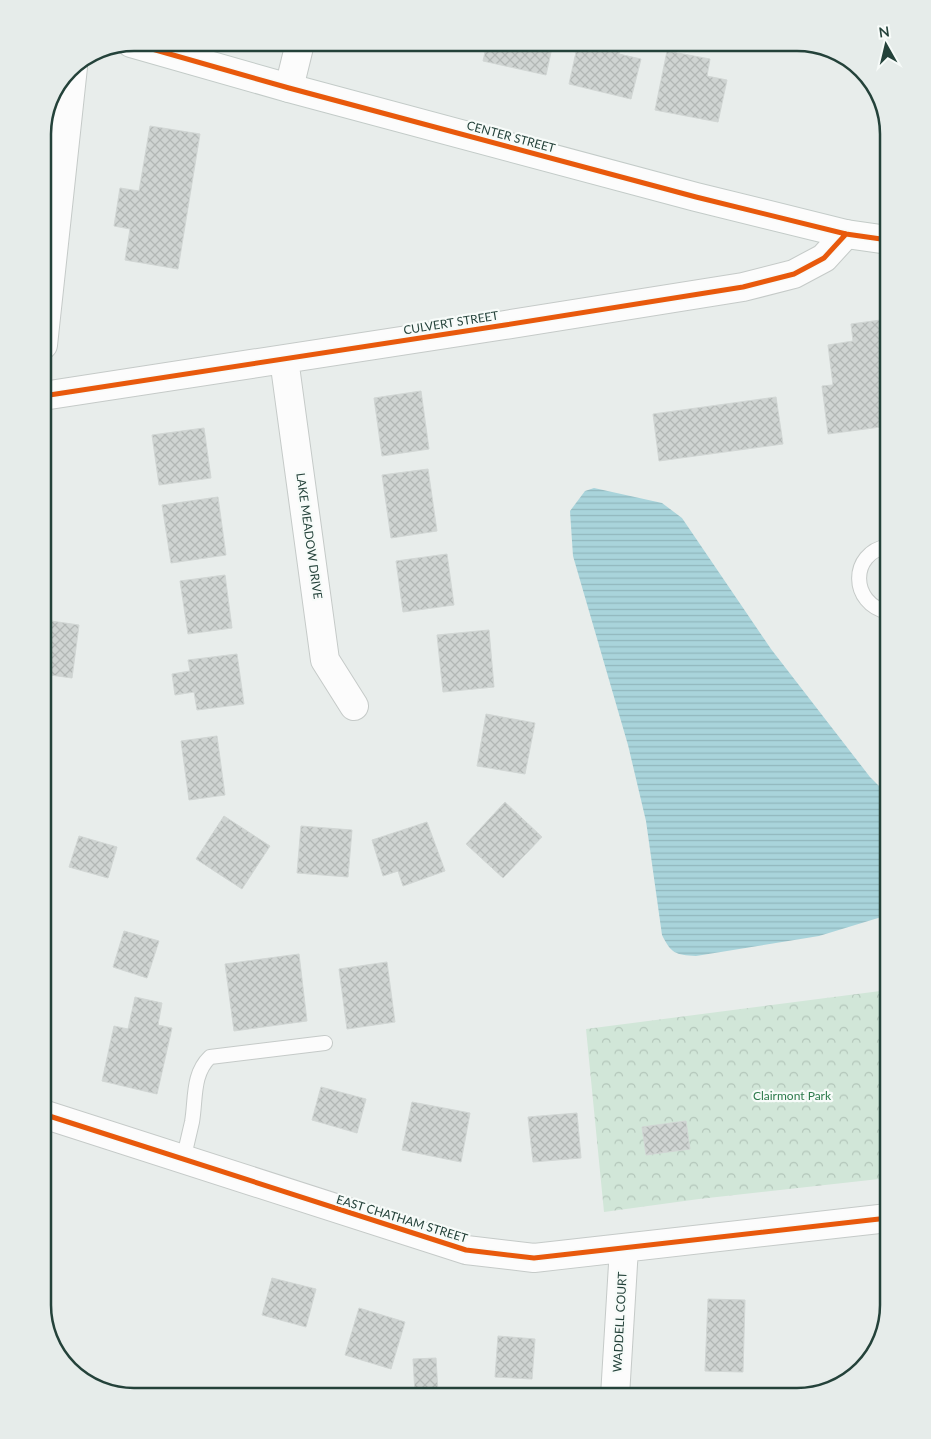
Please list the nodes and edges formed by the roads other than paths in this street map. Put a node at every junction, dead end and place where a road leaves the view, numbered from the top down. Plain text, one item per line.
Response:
1 (159, 51) edge
2 (298, 51) edge
3 (72, 80) edge
4 (289, 88) junction
5 (846, 234) junction
6 (880, 239) edge
7 (51, 271) edge
8 (284, 359) junction
9 (51, 395) edge
10 (880, 549) edge
11 (880, 610) edge
12 (354, 706) dead end
13 (325, 1043) dead end
14 (51, 1117) edge
15 (183, 1160) junction
16 (880, 1219) edge
17 (624, 1248) junction
18 (615, 1388) edge

1 - 4 street, CENTER STREET
2 - 4 street
3 - 7 street
4 - 5 street, CENTER STREET
5 - 6 street, CENTER STREET
5 - 8 street, CULVERT STREET
8 - 9 street, CULVERT STREET
8 - 12 street, LAKE MEADOW DRIVE
10 - 11 lane
13 - 15 lane
14 - 15 street, EAST CHATHAM STREET
15 - 17 street, EAST CHATHAM STREET
16 - 17 street, EAST CHATHAM STREET
17 - 18 street, WADDELL COURT

